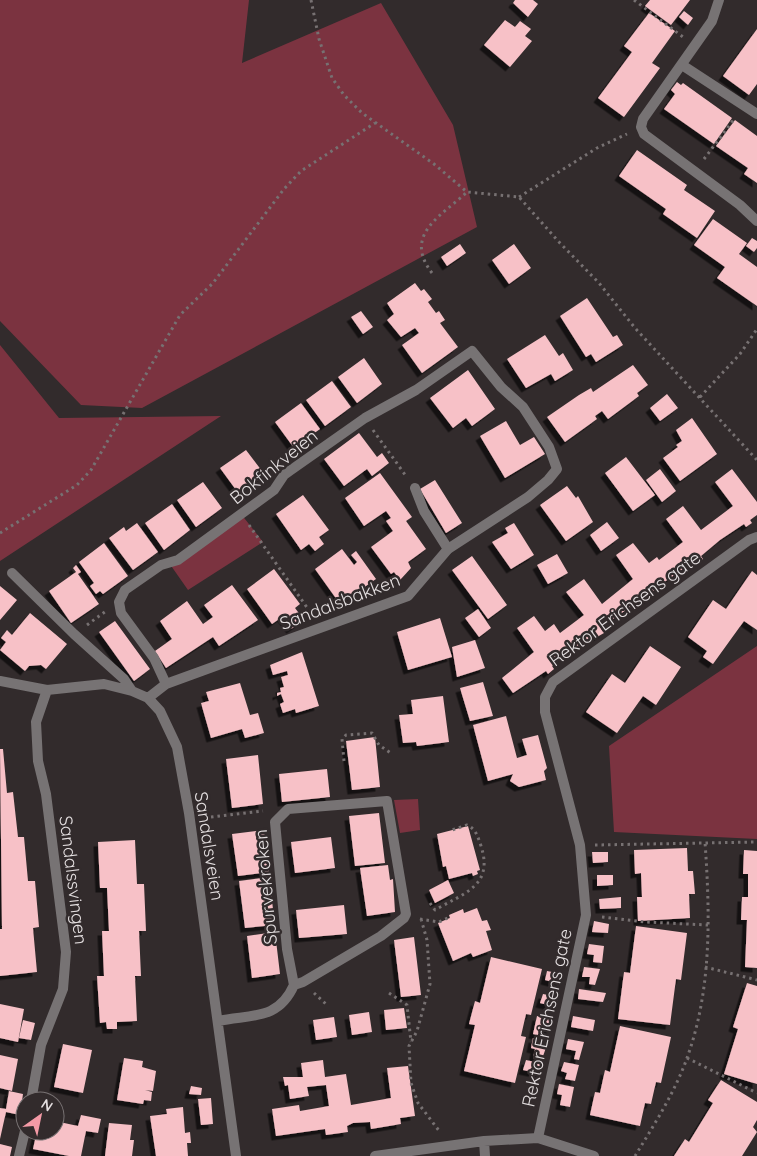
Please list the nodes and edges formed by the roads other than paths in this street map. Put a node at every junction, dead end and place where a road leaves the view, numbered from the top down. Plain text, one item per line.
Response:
1 (719, 0) edge
2 (682, 65) junction
3 (757, 114) edge
4 (757, 221) edge
5 (523, 407) joint
6 (415, 488) road end
7 (757, 537) edge
8 (448, 549) junction
9 (12, 573) dead end
10 (0, 681) edge
11 (166, 684) junction
12 (47, 690) junction
13 (132, 691) junction
14 (148, 698) junction
15 (294, 985) junction
16 (218, 1020) junction
17 (33, 1091) edge
18 (538, 1138) junction
19 (23, 1141) edge
20 (484, 1141) junction
21 (19, 1156) edge
22 (236, 1156) edge
23 (375, 1156) edge
24 (486, 1156) edge
25 (594, 1156) edge

1 - 2 street
2 - 3 street
2 - 4 street
5 - 8 street, Sandalsbakken
5 - 11 street, Bokfinkveien
6 - 8 street
7 - 18 street, Rektor Erichsens gate
8 - 11 street, Sandalsbakken
9 - 13 street
10 - 12 street, Sandalsveien
11 - 14 street, Sandalsbakken
12 - 13 street, Sandalsveien
12 - 17 street, Sandalssvingen
13 - 14 street, Sandalsveien
14 - 16 street, Sandalsveien
15 - 15 street, Spurvekroken
15 - 16 street
16 - 22 street, Sandalsveien
18 - 20 street
18 - 25 street
19 - 21 street
20 - 23 street
20 - 24 street

